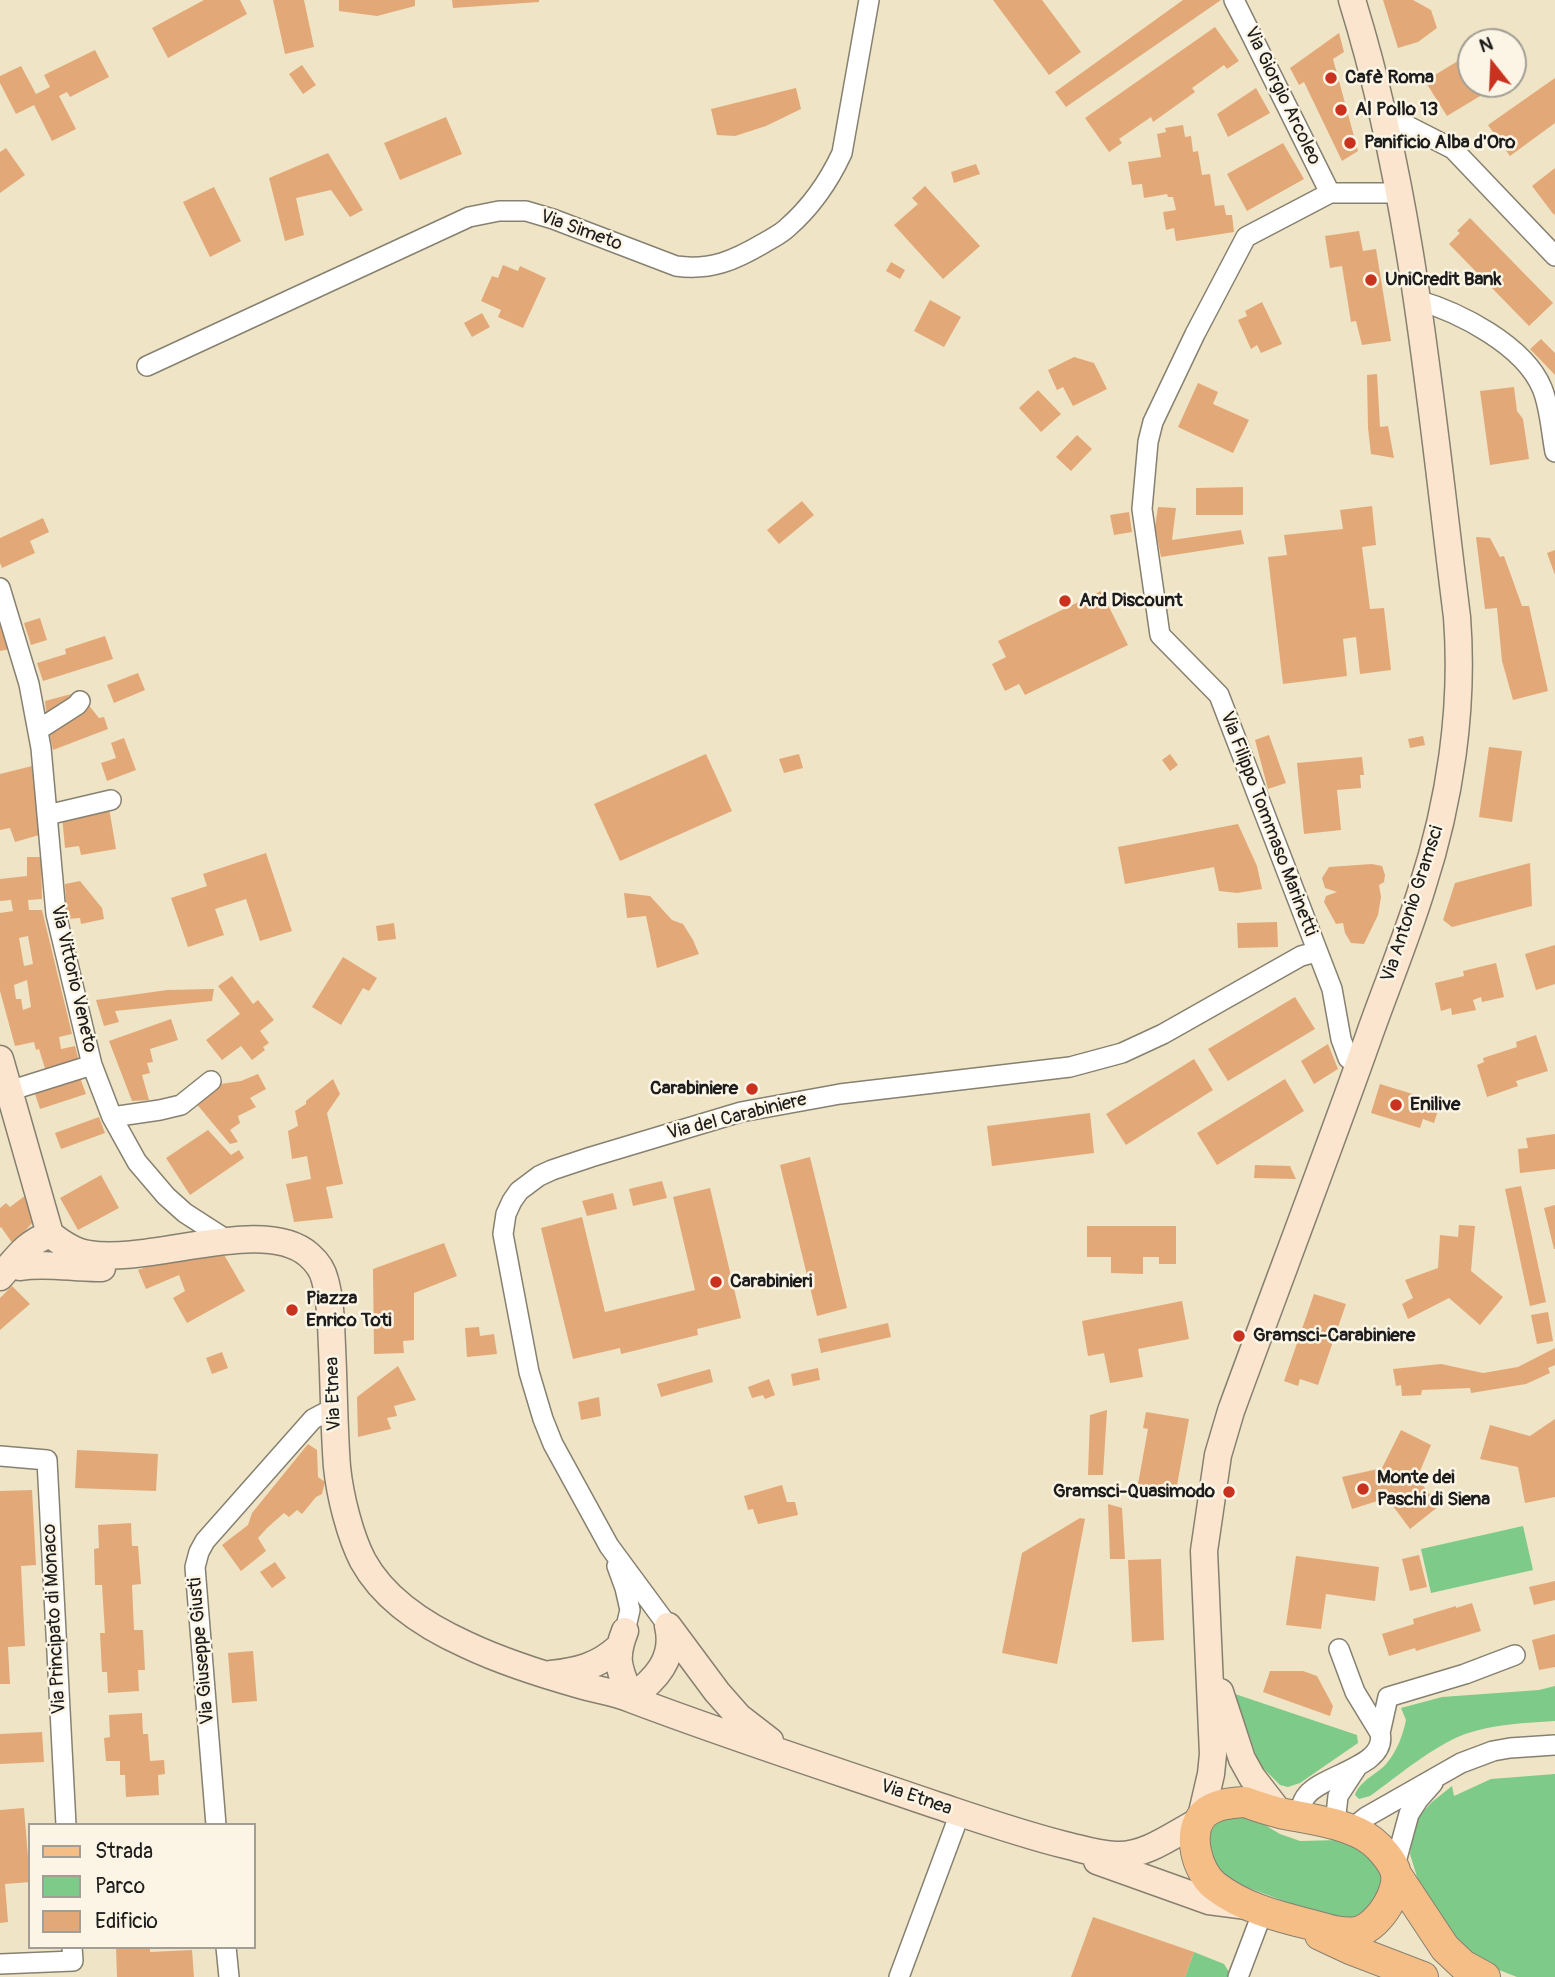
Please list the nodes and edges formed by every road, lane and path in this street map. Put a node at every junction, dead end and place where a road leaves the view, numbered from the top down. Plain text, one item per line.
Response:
1 (869, 0) edge
2 (1234, 0) edge
3 (1352, 0) edge
4 (1384, 119) junction
5 (1330, 193) junction
6 (1399, 193) junction
7 (1555, 256) edge
8 (1417, 300) junction
9 (147, 366) dead end
10 (1555, 452) edge
11 (0, 588) edge
12 (80, 701) dead end
13 (38, 730) junction
14 (111, 800) dead end
15 (47, 815) junction
16 (1316, 952) junction
17 (0, 1059) edge
18 (92, 1065) junction
19 (1359, 1066) junction
20 (211, 1081) dead end
21 (9, 1091) junction
22 (112, 1117) junction
23 (50, 1234) junction
24 (226, 1240) junction
25 (155, 1253) junction
26 (7, 1274) edge
27 (334, 1408) junction
28 (0, 1456) edge
29 (609, 1546) junction
30 (668, 1626) junction
31 (622, 1639) junction
32 (1339, 1649) dead end
33 (1515, 1655) dead end
34 (1209, 1662) junction
35 (542, 1675) junction
36 (631, 1699) junction
37 (1380, 1732) junction
38 (1555, 1745) edge
39 (789, 1755) junction
40 (1357, 1767) junction
41 (1443, 1772) junction
42 (960, 1813) junction
43 (1288, 1814) junction
44 (1200, 1819) junction
45 (66, 1823) edge
46 (216, 1823) edge
47 (1343, 1827) junction
48 (1044, 1839) junction
49 (1395, 1872) junction
50 (1265, 1912) junction
51 (72, 1949) edge
52 (226, 1949) edge
53 (0, 1964) edge
54 (229, 1977) edge
55 (899, 1977) edge
56 (1238, 1977) edge
57 (1423, 1977) edge
58 (1485, 1977) edge

1 - 9 street, Via Simeto
2 - 5 street, Via Giorgio Arcoleo
3 - 4 main road, Via Antonio Gramsci
4 - 6 main road, Via Antonio Gramsci
4 - 7 street
5 - 6 street, Via Filippo Tommaso Marinetti
5 - 16 street, Via Filippo Tommaso Marinetti
6 - 8 main road, Via Antonio Gramsci
8 - 10 street
8 - 19 main road, Via Antonio Gramsci
11 - 13 street, Via Vittorio Veneto
12 - 13 street
13 - 15 street, Via Vittorio Veneto
14 - 15 street
15 - 18 street, Via Vittorio Veneto
16 - 19 street, Via Filippo Tommaso Marinetti
16 - 29 street, Via del Carabiniere
17 - 21 main road
18 - 21 street
18 - 22 street, Via Vittorio Veneto
19 - 34 main road, Via Antonio Gramsci
20 - 22 street
21 - 23 main road
22 - 24 street, Via Vittorio Veneto
23 - 25 main road, Via Etnea
23 - 26 main road
24 - 25 main road, Via Etnea
24 - 27 main road, Via Etnea
25 - 26 main road
27 - 35 main road, Via Etnea
27 - 46 street, Via Giuseppe Giusti
28 - 45 street, Via Principato di Monaco
29 - 30 street
29 - 31 street
30 - 36 main road
30 - 39 main road
31 - 35 main road
31 - 36 main road
32 - 37 street
33 - 37 street
34 - 43 main road, Via Antonio Gramsci
34 - 44 main road, Via Antonio Gramsci
35 - 36 main road, Via Etnea
36 - 39 main road, Via Etnea
37 - 40 street
38 - 41 street
39 - 42 main road, Via Etnea
40 - 43 street
40 - 47 street
41 - 47 street
41 - 49 street
42 - 48 main road, Via Etnea
42 - 55 street
43 - 44 main road
43 - 47 main road
44 - 48 main road, Via Etnea
44 - 50 main road
47 - 49 main road
48 - 50 main road, Via Etnea
49 - 50 main road
49 - 58 main road
50 - 56 street
50 - 57 main road, Via Etnea
51 - 53 street
52 - 54 street

